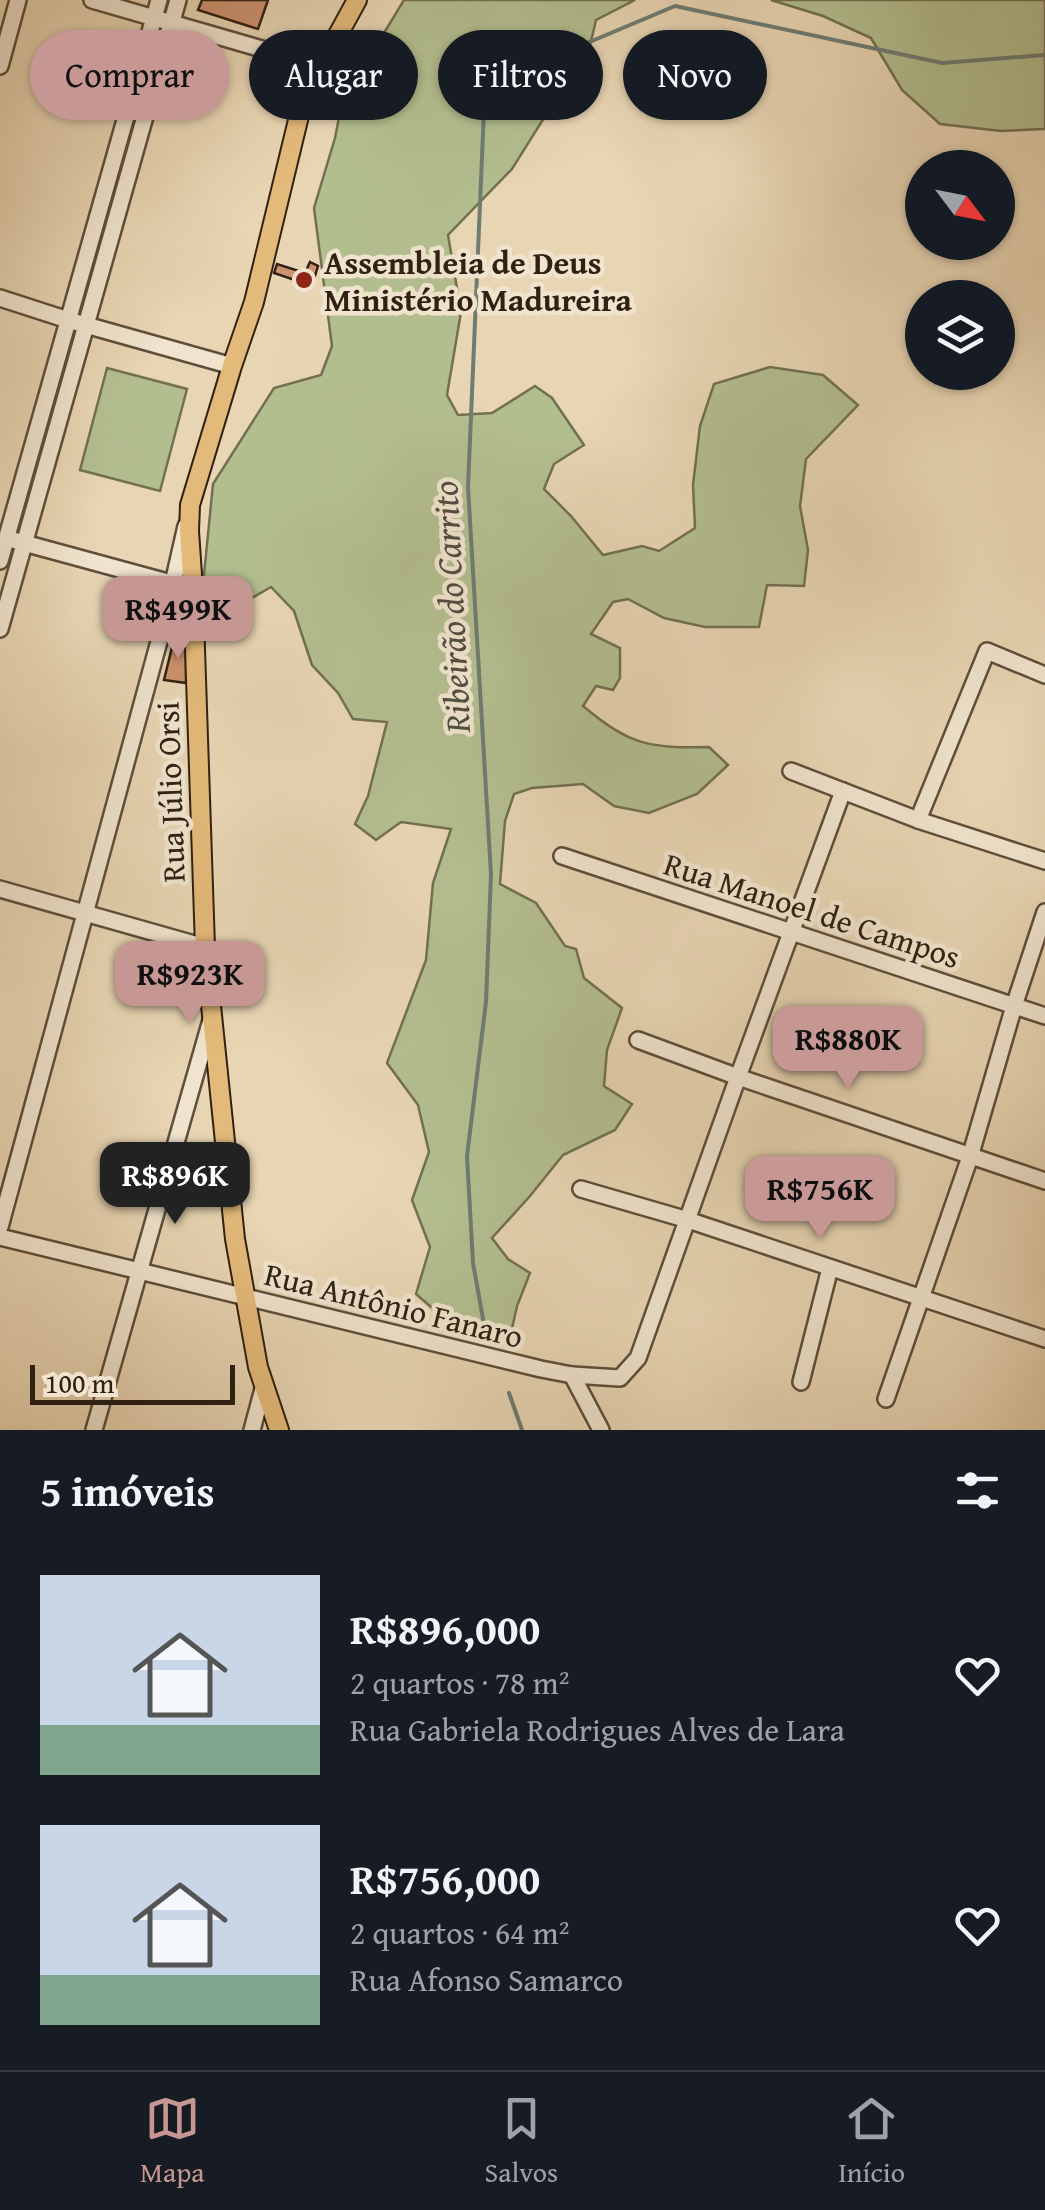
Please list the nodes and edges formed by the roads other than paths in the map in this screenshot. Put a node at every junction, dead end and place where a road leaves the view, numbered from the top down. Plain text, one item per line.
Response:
1 (18, 0) edge
2 (92, 0) edge
3 (159, 0) edge
4 (178, 0) edge
5 (357, 0) edge
6 (154, 18) junction
7 (171, 24) junction
8 (341, 30) edge
9 (249, 46) edge
10 (0, 66) edge
11 (298, 120) edge
12 (0, 298) edge
13 (68, 320) junction
14 (87, 325) junction
15 (232, 366) junction
16 (190, 505) junction
17 (3, 537) edge
18 (24, 542) junction
19 (0, 561) edge
20 (172, 584) junction
21 (194, 599) junction
22 (164, 623) junction
23 (0, 629) edge
24 (1045, 675) edge
25 (791, 771) dead end
26 (843, 791) junction
27 (918, 820) junction
28 (562, 856) dead end
29 (1045, 861) edge
30 (0, 889) edge
31 (1045, 912) edge
32 (85, 914) junction
33 (791, 931) junction
34 (205, 947) junction
35 (1014, 1006) junction
36 (213, 1012) junction
37 (1045, 1016) edge
38 (638, 1040) dead end
39 (738, 1078) junction
40 (970, 1157) junction
41 (1045, 1181) edge
42 (581, 1189) dead end
43 (688, 1220) junction
44 (0, 1228) edge
45 (0, 1237) edge
46 (830, 1268) junction
47 (140, 1271) junction
48 (246, 1297) junction
49 (922, 1299) junction
50 (1045, 1339) edge
51 (572, 1375) junction
52 (802, 1382) dead end
53 (264, 1386) junction
54 (886, 1399) dead end
55 (94, 1430) edge
56 (252, 1430) edge
57 (279, 1430) edge
58 (601, 1430) edge

1 - 10 street
2 - 6 street
3 - 6 street
4 - 7 street
5 - 8 main road, Rua Júlio Orsi
6 - 7 street
6 - 13 street
7 - 9 street
7 - 14 street
11 - 15 main road, Rua Júlio Orsi
12 - 13 street
13 - 14 street
13 - 17 street
14 - 15 street
14 - 18 street
15 - 16 main road, Rua Júlio Orsi
16 - 20 street
16 - 21 main road, Rua Júlio Orsi
17 - 18 street
17 - 19 street
18 - 20 street
18 - 23 street
20 - 21 street
20 - 22 street
21 - 22 street
21 - 34 main road, Rua Júlio Orsi
22 - 32 street
24 - 27 street
25 - 26 street
26 - 27 street
26 - 33 street
27 - 29 street
28 - 33 street, Rua Manoel de Campos
30 - 32 street
31 - 35 street
32 - 34 street
32 - 44 street
33 - 35 street, Rua Manoel de Campos
33 - 39 street
34 - 36 main road, Rua Júlio Orsi
35 - 37 street, Rua Manoel de Campos
35 - 40 street
36 - 47 street
36 - 48 main road, Rua Júlio Orsi
38 - 39 street
39 - 40 street
39 - 43 street
40 - 41 street
40 - 49 street
42 - 43 street
43 - 46 street
43 - 51 street, Rua Antônio Fanaro
45 - 47 street, Rua Antônio Fanaro
46 - 49 street
46 - 52 street
47 - 48 street, Rua Antônio Fanaro
47 - 55 street
48 - 51 street, Rua Antônio Fanaro
48 - 53 main road, Rua Júlio Orsi
49 - 50 street
49 - 54 street
51 - 58 street
53 - 56 street
53 - 57 main road, Rua Júlio Orsi

